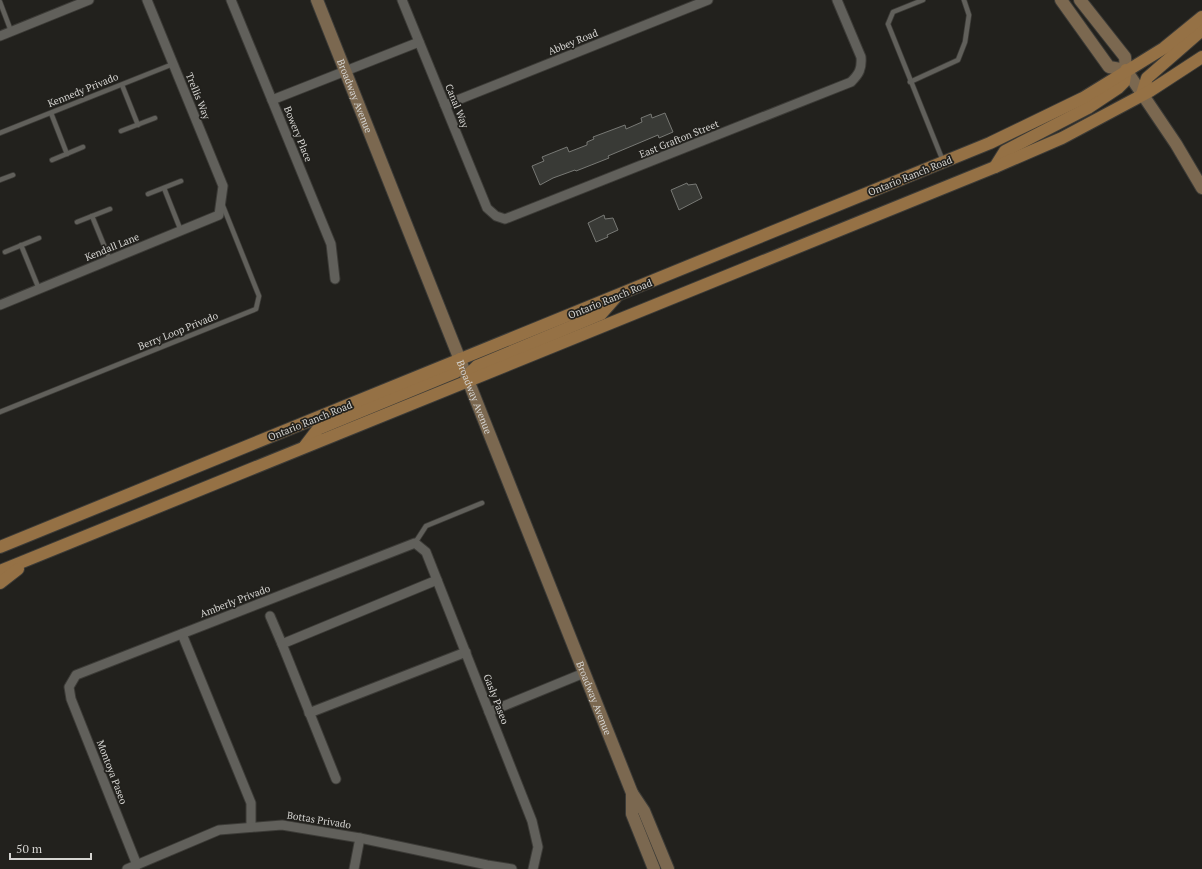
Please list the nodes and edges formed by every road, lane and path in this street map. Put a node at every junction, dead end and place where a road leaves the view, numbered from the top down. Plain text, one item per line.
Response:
1 (89, 0) edge
2 (146, 0) edge
3 (231, 0) edge
4 (317, 0) edge
5 (402, 0) edge
6 (708, 0) edge
7 (837, 0) edge
8 (923, 0) edge
9 (964, 0) edge
10 (1061, 0) edge
11 (1080, 0) edge
12 (0, 2) edge
13 (1202, 17) edge
14 (1202, 30) edge
15 (11, 31) junction
16 (0, 36) edge
17 (419, 42) junction
18 (1202, 57) edge
19 (173, 64) junction
20 (1126, 70) junction
21 (346, 71) junction
22 (910, 82) junction
23 (122, 85) junction
24 (1142, 94) junction
25 (272, 100) junction
26 (445, 105) junction
27 (51, 113) junction
28 (155, 118) dead end
29 (138, 124) junction
30 (122, 131) dead end
31 (0, 133) edge
32 (84, 147) dead end
33 (67, 154) junction
34 (52, 160) dead end
35 (943, 162) junction
36 (995, 167) junction
37 (13, 175) dead end
38 (0, 180) edge
39 (181, 181) dead end
40 (164, 188) junction
41 (1202, 188) edge
42 (148, 194) dead end
43 (221, 202) junction
44 (110, 209) dead end
45 (92, 216) junction
46 (496, 216) joint
47 (77, 222) dead end
48 (181, 231) junction
49 (39, 238) dead end
50 (21, 245) junction
51 (5, 252) dead end
52 (110, 260) junction
53 (335, 278) dead end
54 (39, 289) junction
55 (617, 296) junction
56 (0, 305) edge
57 (460, 360) junction
58 (469, 380) junction
59 (0, 412) edge
60 (304, 447) junction
61 (482, 503) dead end
62 (416, 542) junction
63 (0, 547) edge
64 (35, 556) junction
65 (0, 572) edge
66 (437, 580) junction
67 (0, 583) edge
68 (270, 616) dead end
69 (182, 634) junction
70 (282, 644) junction
71 (466, 652) junction
72 (584, 674) junction
73 (69, 687) joint
74 (489, 712) junction
75 (309, 714) junction
76 (336, 779) dead end
77 (632, 793) junction
78 (632, 814) junction
79 (251, 827) junction
80 (360, 838) junction
81 (136, 865) junction
82 (127, 869) edge
83 (354, 869) edge
84 (512, 869) edge
85 (533, 869) edge
86 (646, 869) edge
87 (654, 869) edge
88 (668, 869) edge

1 - 15 street
2 - 19 street, Trellis Way
3 - 25 street, Bowery Place
4 - 21 street, Broadway Avenue
5 - 17 street, Canal Way
6 - 26 street, Abbey Road
7 - 46 street, East Grafton Street
8 - 22 lane
9 - 22 lane
10 - 20 street
11 - 20 street
12 - 15 lane
13 - 20 main road, Ontario Ranch Road
14 - 24 main road
15 - 16 street
17 - 21 street
17 - 26 street, Canal Way
18 - 24 main road
19 - 23 lane, Kennedy Privado
19 - 43 street, Trellis Way
20 - 24 street
20 - 35 main road, Ontario Ranch Road
20 - 36 main road
21 - 25 street
21 - 57 street, Broadway Avenue
22 - 35 lane
23 - 27 lane, Kennedy Privado
23 - 29 lane
24 - 36 main road
24 - 41 street
25 - 53 street, Bowery Place
26 - 46 street, Canal Way
27 - 31 lane, Kennedy Privado
27 - 33 lane
28 - 29 lane
29 - 30 lane
32 - 33 lane
33 - 34 lane
35 - 55 main road, Ontario Ranch Road
36 - 58 main road
37 - 38 lane
39 - 40 lane
40 - 42 lane
40 - 48 lane
43 - 48 street, Kendall Lane
43 - 59 lane, Berry Loop Privado
44 - 45 lane
45 - 47 lane
45 - 52 lane
48 - 52 street, Kendall Lane
49 - 50 lane
50 - 51 lane
50 - 54 lane
52 - 54 street, Kendall Lane
54 - 56 street, Kendall Lane
55 - 57 main road, Ontario Ranch Road
55 - 58 main road
57 - 58 street, Broadway Avenue
57 - 60 main road
57 - 63 main road, Ontario Ranch Road
58 - 60 main road
58 - 72 street, Broadway Avenue
60 - 64 main road
61 - 62 lane
62 - 66 street, Gasly Paseo
62 - 69 street, Amberly Privado
64 - 65 main road
64 - 67 main road
66 - 70 street
66 - 71 street, Gasly Paseo
68 - 70 street
69 - 73 street, Amberly Privado
69 - 79 street
70 - 75 street
71 - 74 street, Gasly Paseo
71 - 75 street
72 - 74 street
72 - 77 street, Broadway Avenue
73 - 81 street, Montoya Paseo
74 - 85 street, Gasly Paseo
75 - 76 street
77 - 78 street, Broadway Avenue
77 - 88 street, Broadway Avenue
78 - 86 street
78 - 87 street, Broadway Avenue
79 - 80 street, Bottas Privado
79 - 81 street, Bottas Privado
80 - 83 street
80 - 84 street, Bottas Privado
81 - 82 street, Bottas Privado

